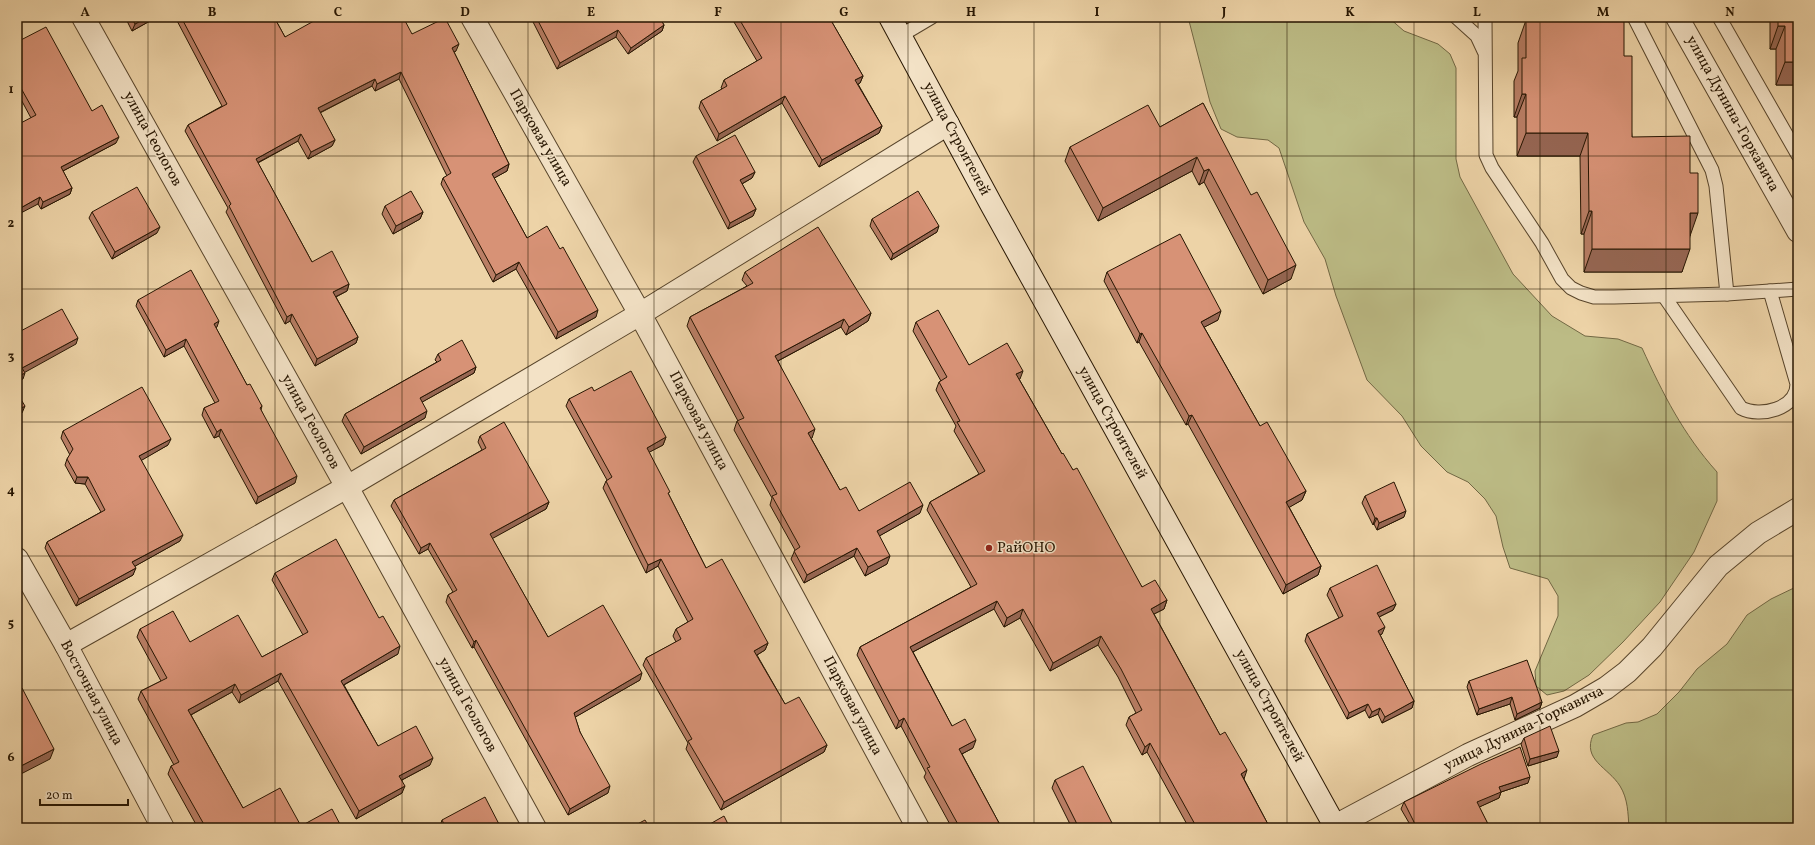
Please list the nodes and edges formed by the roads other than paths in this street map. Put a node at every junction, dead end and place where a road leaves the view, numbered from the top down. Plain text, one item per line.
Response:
1 (83, 17) edge
2 (472, 17) edge
3 (890, 17) edge
4 (932, 17) edge
5 (1456, 17) edge
6 (1485, 17) edge
7 (1634, 17) edge
8 (1677, 17) edge
9 (1719, 17) edge
10 (900, 36) junction
11 (1485, 54) junction
12 (948, 124) junction
13 (1798, 155) edge
14 (1798, 231) edge
15 (1798, 289) edge
16 (1770, 291) junction
17 (1727, 294) junction
18 (1664, 296) junction
19 (640, 314) junction
20 (347, 487) junction
21 (1798, 510) edge
22 (17, 559) edge
23 (66, 645) junction
24 (1336, 827) edge
25 (163, 828) edge
26 (535, 828) edge
27 (918, 828) edge

1 - 20 street, улица Геологов
2 - 19 street, Парковая улица
3 - 10 street, улица Строителей
4 - 10 lane
5 - 11 lane
6 - 11 lane
7 - 17 lane
8 - 14 street, улица Дунина-Горкавича
9 - 13 lane
10 - 12 street, улица Строителей
11 - 18 lane
12 - 19 street
12 - 24 street, улица Строителей
15 - 16 lane
16 - 17 lane
16 - 18 lane
17 - 18 lane
19 - 20 street
19 - 27 street, Парковая улица
20 - 23 street
20 - 26 street, улица Геологов
21 - 24 street, улица Дунина-Горкавича
22 - 23 street, Восточная улица
23 - 25 street, Восточная улица

